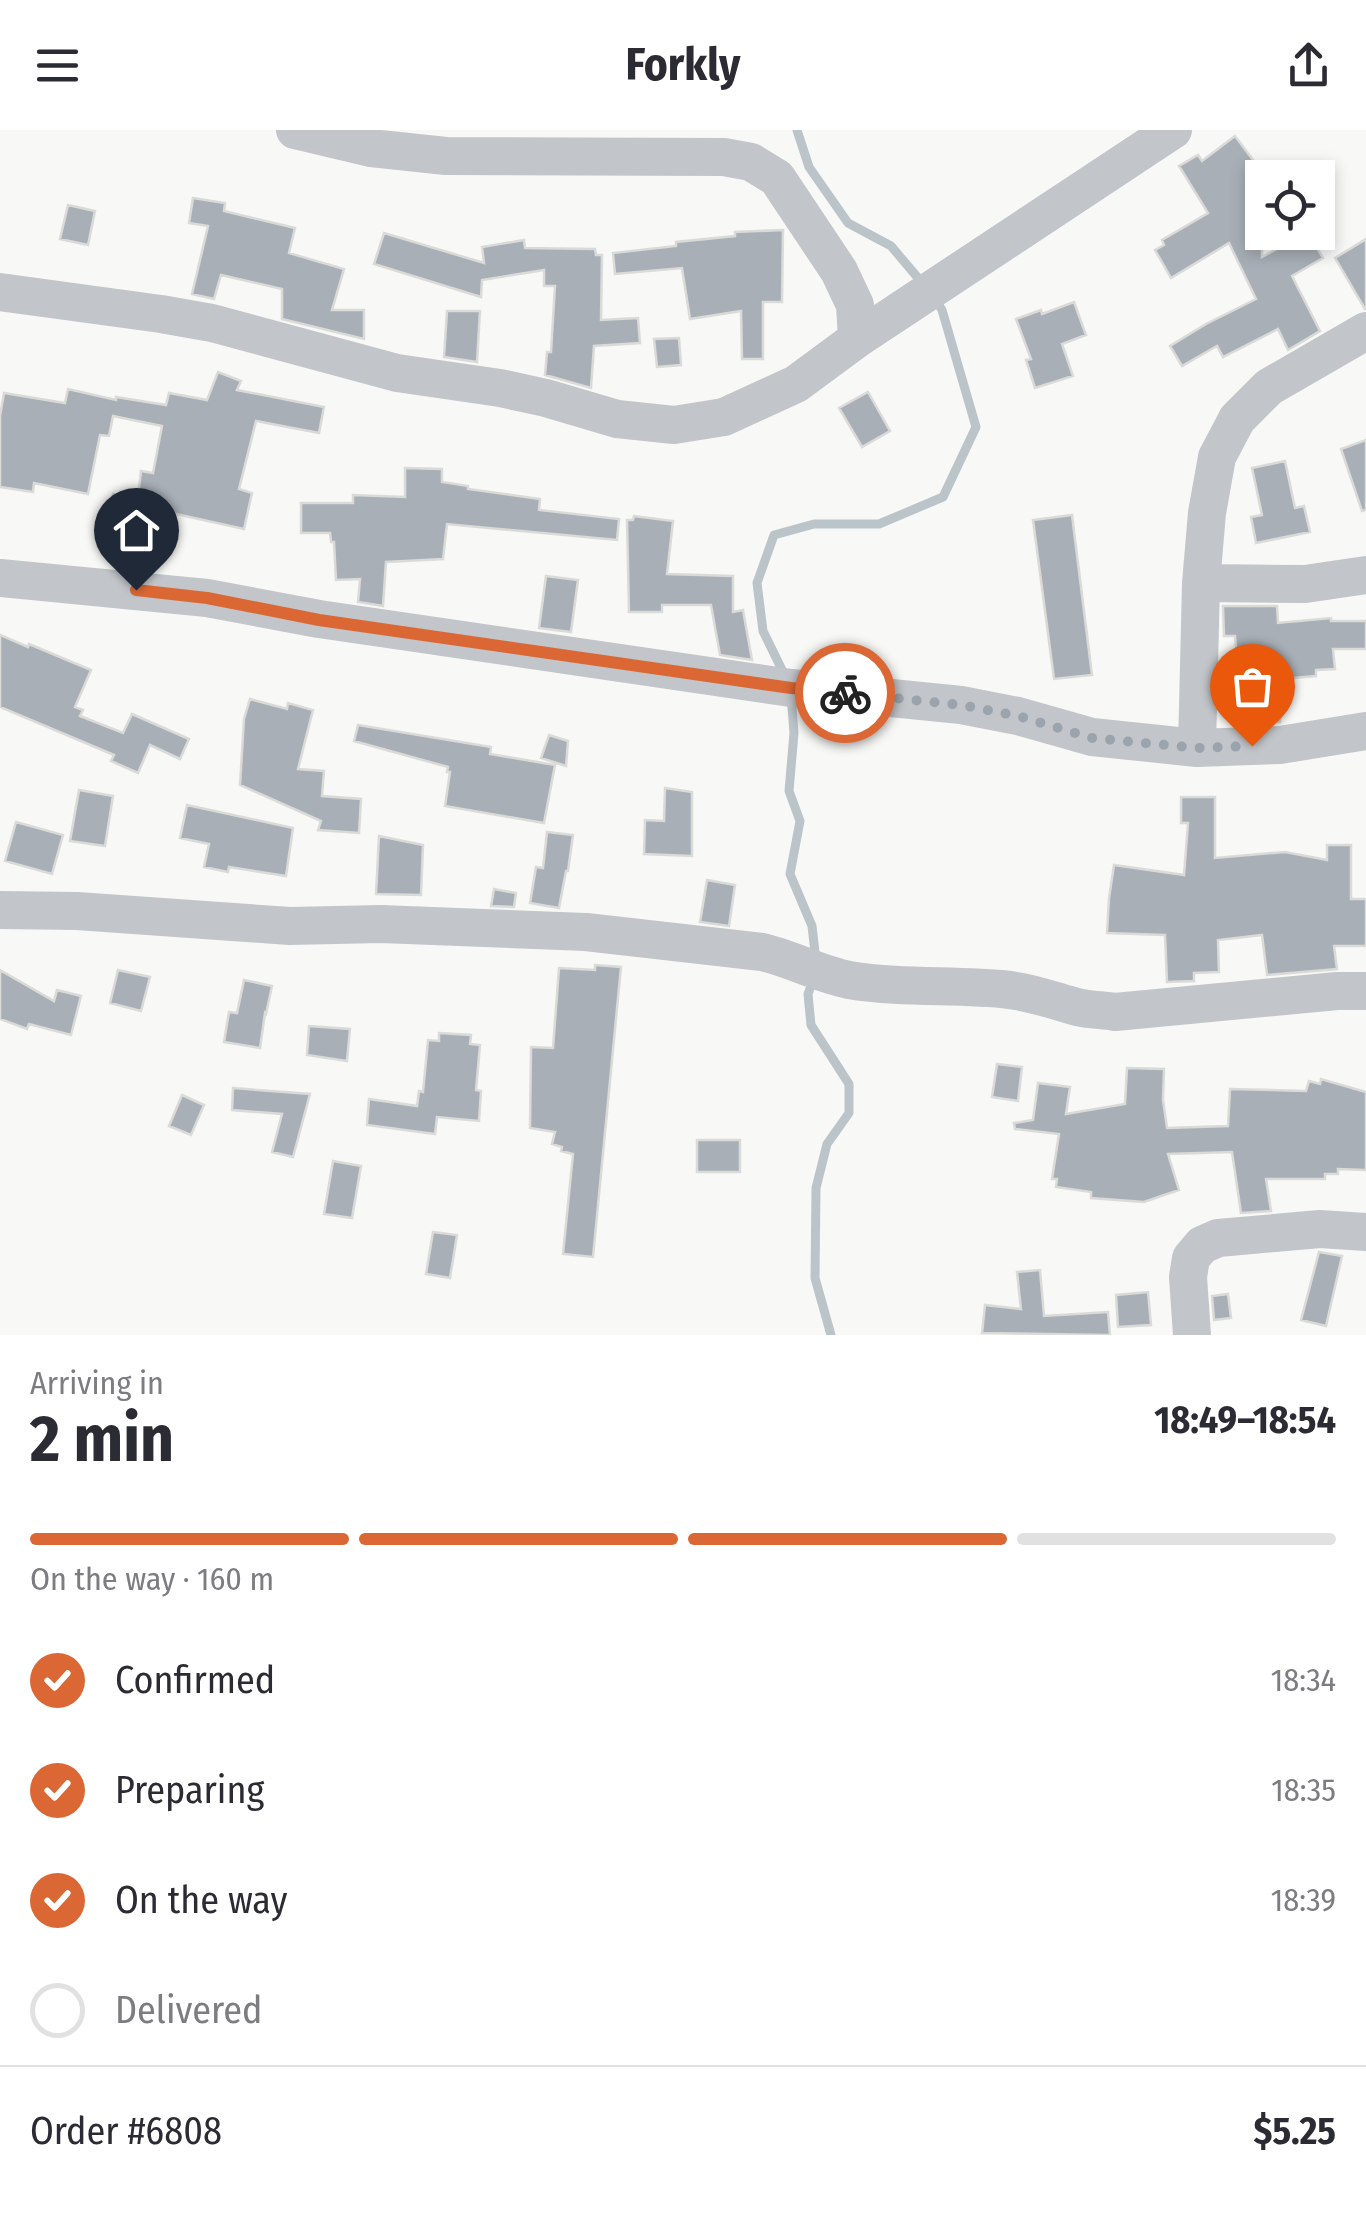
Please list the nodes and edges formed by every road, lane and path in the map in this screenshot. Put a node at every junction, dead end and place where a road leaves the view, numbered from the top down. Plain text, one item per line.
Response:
1 (294, 130) edge
2 (1173, 130) edge
3 (752, 146) edge
4 (0, 292) edge
5 (1366, 332) edge
6 (857, 340) junction
7 (1366, 575) edge
8 (0, 578) edge
9 (1201, 583) junction
10 (1366, 731) edge
11 (1197, 748) junction
12 (0, 910) edge
13 (1366, 991) edge
14 (1366, 1232) edge
15 (1192, 1335) edge

1 - 3 street
2 - 6 street
3 - 6 street
4 - 6 street
5 - 9 street
7 - 9 street
8 - 11 street
9 - 11 street
10 - 11 street
12 - 13 street
14 - 15 street

